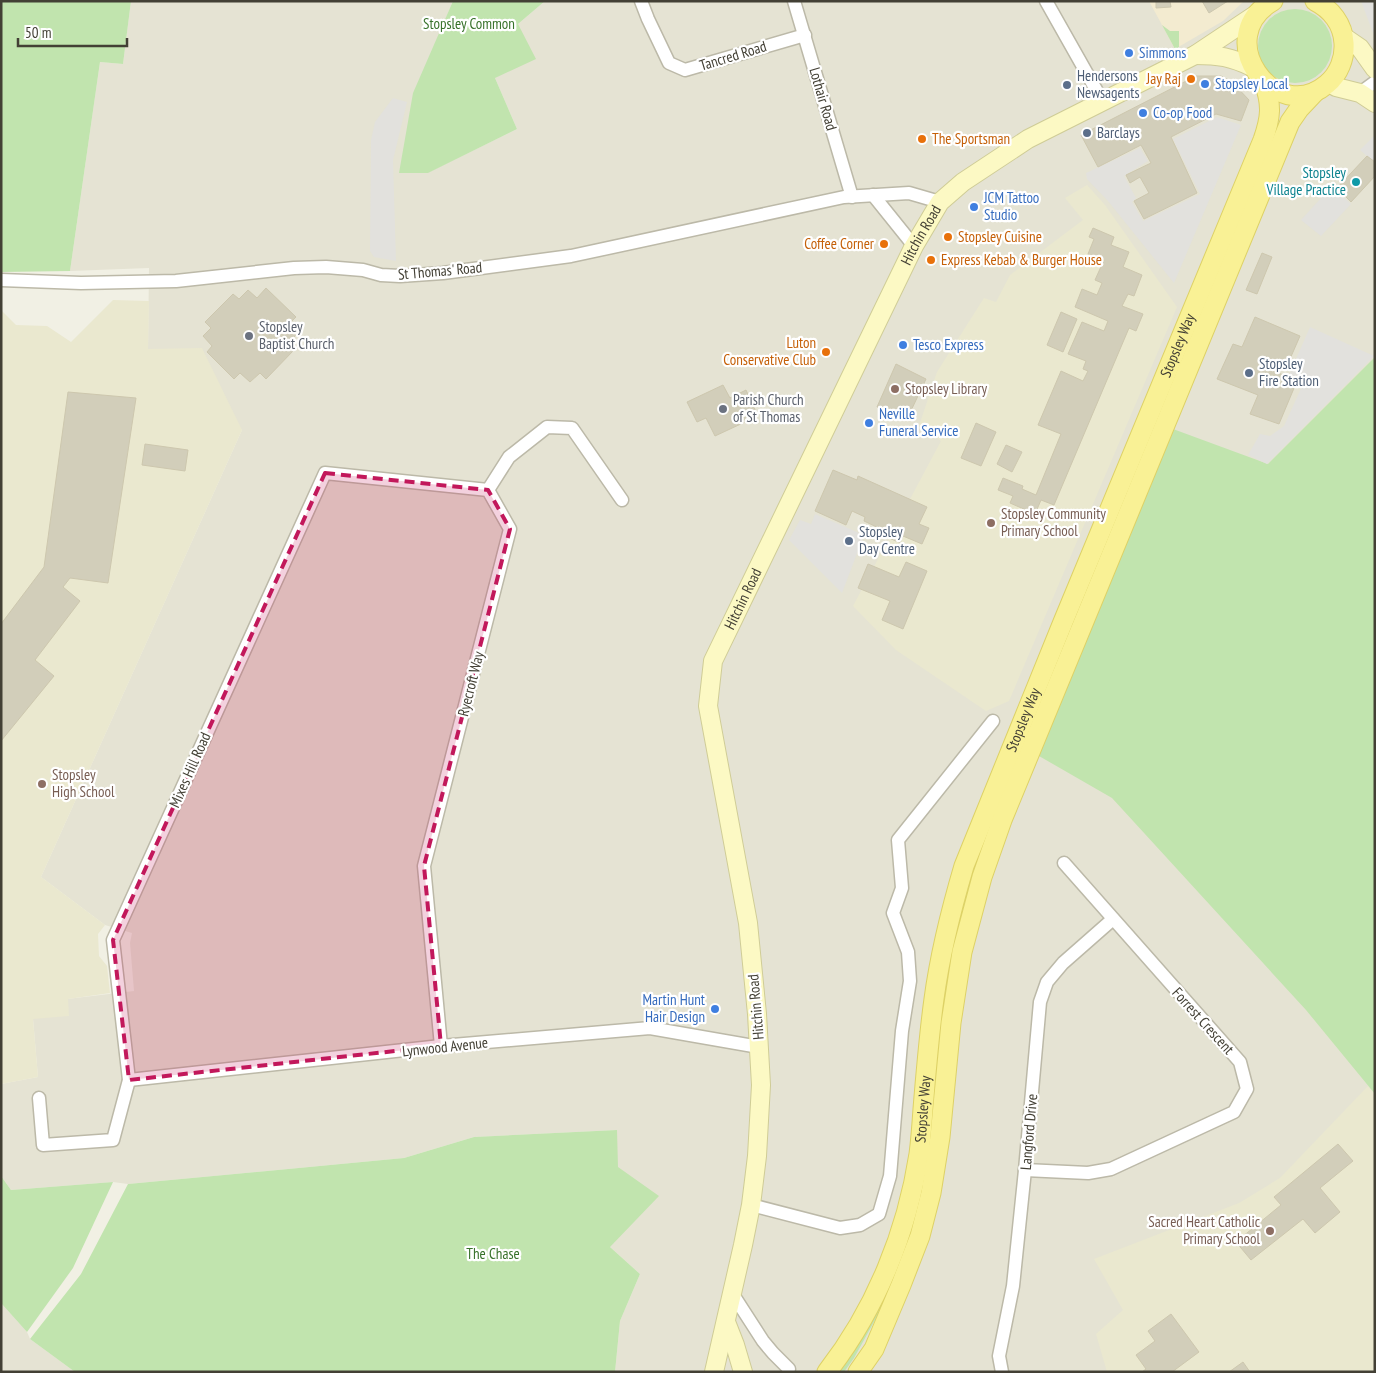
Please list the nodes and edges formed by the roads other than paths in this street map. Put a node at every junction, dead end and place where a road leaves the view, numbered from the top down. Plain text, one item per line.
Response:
1 (641, 1) edge
2 (794, 1) edge
3 (1046, 1) edge
4 (1273, 1) edge
5 (1315, 1) edge
6 (1333, 8) edge
7 (1258, 13) junction
8 (805, 35) junction
9 (1344, 37) junction
10 (1195, 55) junction
11 (1252, 67) junction
12 (1375, 69) edge
13 (1264, 82) junction
14 (1375, 82) edge
15 (1322, 87) junction
16 (1368, 98) edge
17 (1103, 102) junction
18 (873, 195) junction
19 (852, 197) junction
20 (940, 202) junction
21 (914, 246) junction
22 (1, 280) edge
23 (488, 490) junction
24 (622, 500) dead end
25 (993, 721) dead end
26 (1064, 863) dead end
27 (1113, 919) junction
28 (442, 1046) junction
29 (759, 1047) junction
30 (129, 1080) junction
31 (40, 1098) dead end
32 (1026, 1170) junction
33 (751, 1205) junction
34 (732, 1293) junction
35 (726, 1322) junction
36 (789, 1368) dead end
37 (714, 1372) edge
38 (743, 1372) edge
39 (827, 1372) edge
40 (858, 1372) edge
41 (1002, 1372) edge

1 - 8 street, Tancred Road
2 - 8 street, Lothair Road
3 - 17 street
4 - 7 main road
5 - 6 main road
6 - 9 main road
7 - 10 street, Hitchin Road
7 - 11 main road
8 - 19 street, Lothair Road
9 - 12 street
9 - 15 main road, Stopsley Way
10 - 11 street, Hitchin Road
10 - 17 street, Hitchin Road
11 - 13 main road
13 - 15 main road
13 - 39 main road, Stopsley Way
14 - 16 street
15 - 16 street
15 - 40 main road, Stopsley Way
17 - 20 street, Hitchin Road
18 - 19 street, St Thomas' Road
18 - 20 street, St Thomas' Road
18 - 21 street
19 - 22 street, St Thomas' Road
20 - 21 street, Hitchin Road
21 - 29 street, Hitchin Road
23 - 24 street
23 - 28 street, Ryecroft Way
23 - 30 street, Mixes Hill Road
25 - 33 street, Stopsley Way
26 - 27 street, Forrest Crescent
27 - 32 street, Langford Drive
27 - 32 street, Forrest Crescent
28 - 29 street, Lynwood Avenue
28 - 30 street, Lynwood Avenue
29 - 33 street, Hitchin Road
30 - 31 street
32 - 41 street, Langford Drive
33 - 34 street, Hitchin Road
34 - 35 street, Hitchin Road
34 - 36 street
35 - 37 street, Hitchin Road
35 - 38 street

